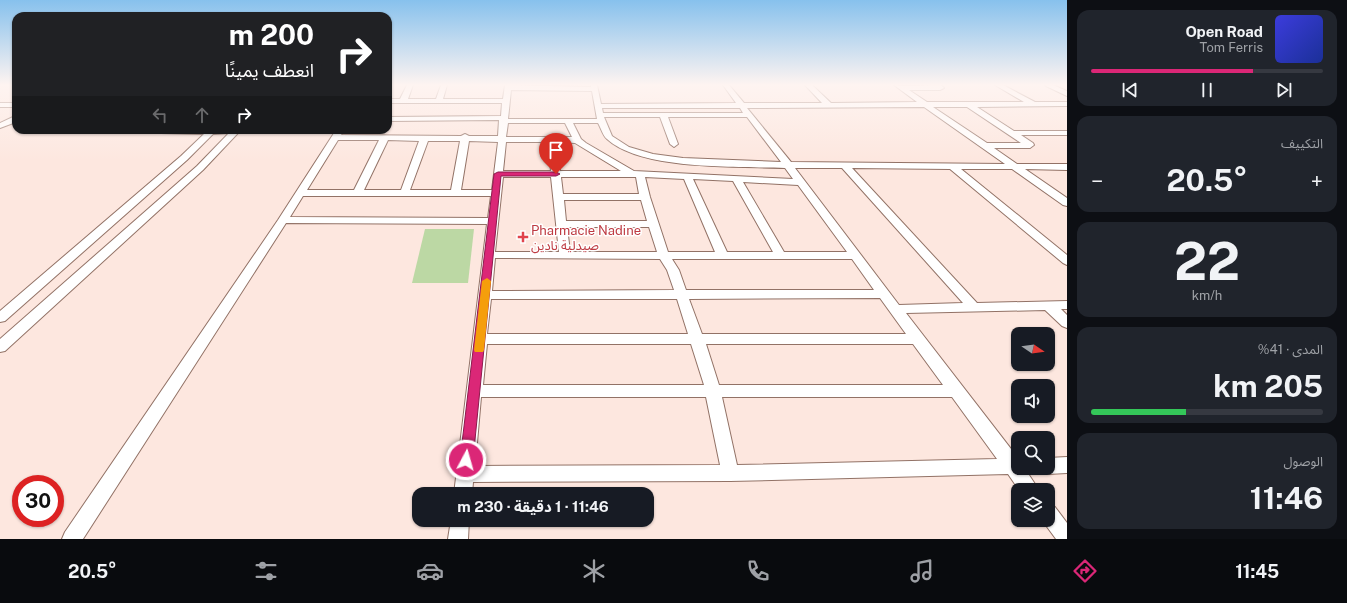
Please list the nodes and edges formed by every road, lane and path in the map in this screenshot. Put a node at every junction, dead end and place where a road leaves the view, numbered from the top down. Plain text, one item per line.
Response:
1 (505, 110) edge
2 (599, 110) edge
3 (740, 110) edge
4 (743, 110) edge
5 (746, 110) edge
6 (934, 110) edge
7 (978, 110) edge
8 (600, 114) junction
9 (663, 115) junction
10 (392, 119) edge
11 (504, 120) junction
12 (12, 121) edge
13 (568, 122) junction
14 (0, 127) edge
15 (12, 127) edge
16 (1013, 133) junction
17 (1067, 133) edge
18 (209, 134) edge
19 (233, 134) edge
20 (336, 134) edge
21 (349, 134) edge
22 (385, 137) junction
23 (424, 137) junction
24 (465, 137) junction
25 (501, 138) junction
26 (552, 140) junction
27 (577, 140) junction
28 (674, 144) dead end
29 (985, 146) junction
30 (788, 165) junction
31 (845, 166) junction
32 (952, 166) junction
33 (1015, 167) junction
34 (1067, 167) edge
35 (498, 174) junction
36 (556, 174) junction
37 (636, 174) junction
38 (688, 178) junction
39 (737, 180) junction
40 (801, 182) junction
41 (299, 193) junction
42 (496, 193) junction
43 (357, 194) junction
44 (404, 194) junction
45 (455, 194) junction
46 (559, 197) junction
47 (645, 197) junction
48 (1067, 203) edge
49 (282, 220) junction
50 (493, 221) junction
51 (562, 224) junction
52 (654, 224) junction
53 (565, 255) junction
54 (722, 255) junction
55 (780, 255) junction
56 (489, 256) junction
57 (664, 256) junction
58 (856, 256) junction
59 (1067, 261) edge
60 (485, 294) junction
61 (884, 294) junction
62 (682, 295) junction
63 (1048, 305) junction
64 (1067, 305) edge
65 (973, 306) junction
66 (895, 309) junction
67 (0, 318) edge
68 (1067, 323) edge
69 (480, 339) junction
70 (697, 339) junction
71 (917, 339) junction
72 (0, 347) edge
73 (474, 391) junction
74 (712, 391) junction
75 (956, 391) junction
76 (1011, 461) edge
77 (1067, 465) edge
78 (1011, 466) edge
79 (1055, 466) edge
80 (730, 473) junction
81 (465, 474) junction
82 (464, 487) edge
83 (1055, 522) edge
84 (459, 527) edge
85 (1067, 538) edge
86 (72, 539) edge
87 (458, 539) edge

1 - 11 street
2 - 8 street
3 - 8 street
4 - 9 street
5 - 30 street
6 - 29 street
7 - 16 street
8 - 9 street
8 - 13 street
8 - 30 street
9 - 28 street
10 - 11 street
11 - 13 street
11 - 25 street
12 - 14 street
13 - 27 street
14 - 15 street
16 - 17 street
16 - 29 street
18 - 67 street
19 - 72 street
20 - 41 street
21 - 22 street
22 - 23 street
22 - 43 street
23 - 24 street
23 - 44 street
24 - 25 street
24 - 45 street
25 - 26 street
25 - 35 street
26 - 27 street
26 - 36 street
27 - 37 street
29 - 33 street
30 - 31 street
30 - 40 street
31 - 32 street
31 - 65 street
32 - 33 street
32 - 59 street
33 - 34 street
33 - 48 street
35 - 36 street
35 - 42 street
36 - 37 street
36 - 46 street
37 - 38 street
37 - 47 street
38 - 39 street
38 - 54 street
39 - 40 street
39 - 55 street
40 - 58 street
41 - 43 street
41 - 49 street
42 - 45 street
42 - 50 street
43 - 44 street
44 - 45 street
46 - 47 street
46 - 51 street
47 - 52 street
49 - 50 street
49 - 86 street
50 - 56 street
51 - 52 street
51 - 53 street
52 - 57 street
53 - 56 street
53 - 57 street
54 - 55 street
54 - 57 street
55 - 58 street
56 - 60 street
57 - 62 street
58 - 61 street
60 - 62 street
60 - 69 street
61 - 62 street
61 - 66 street
62 - 70 street
63 - 64 street
63 - 65 street
63 - 68 street
65 - 66 street
66 - 71 street
69 - 70 street
69 - 73 street
70 - 71 street
70 - 74 street
71 - 75 street
73 - 74 street
73 - 81 street
74 - 75 street
74 - 80 street
75 - 76 street
77 - 79 street
78 - 80 street
80 - 81 street
81 - 82 street
83 - 85 street
84 - 87 street

